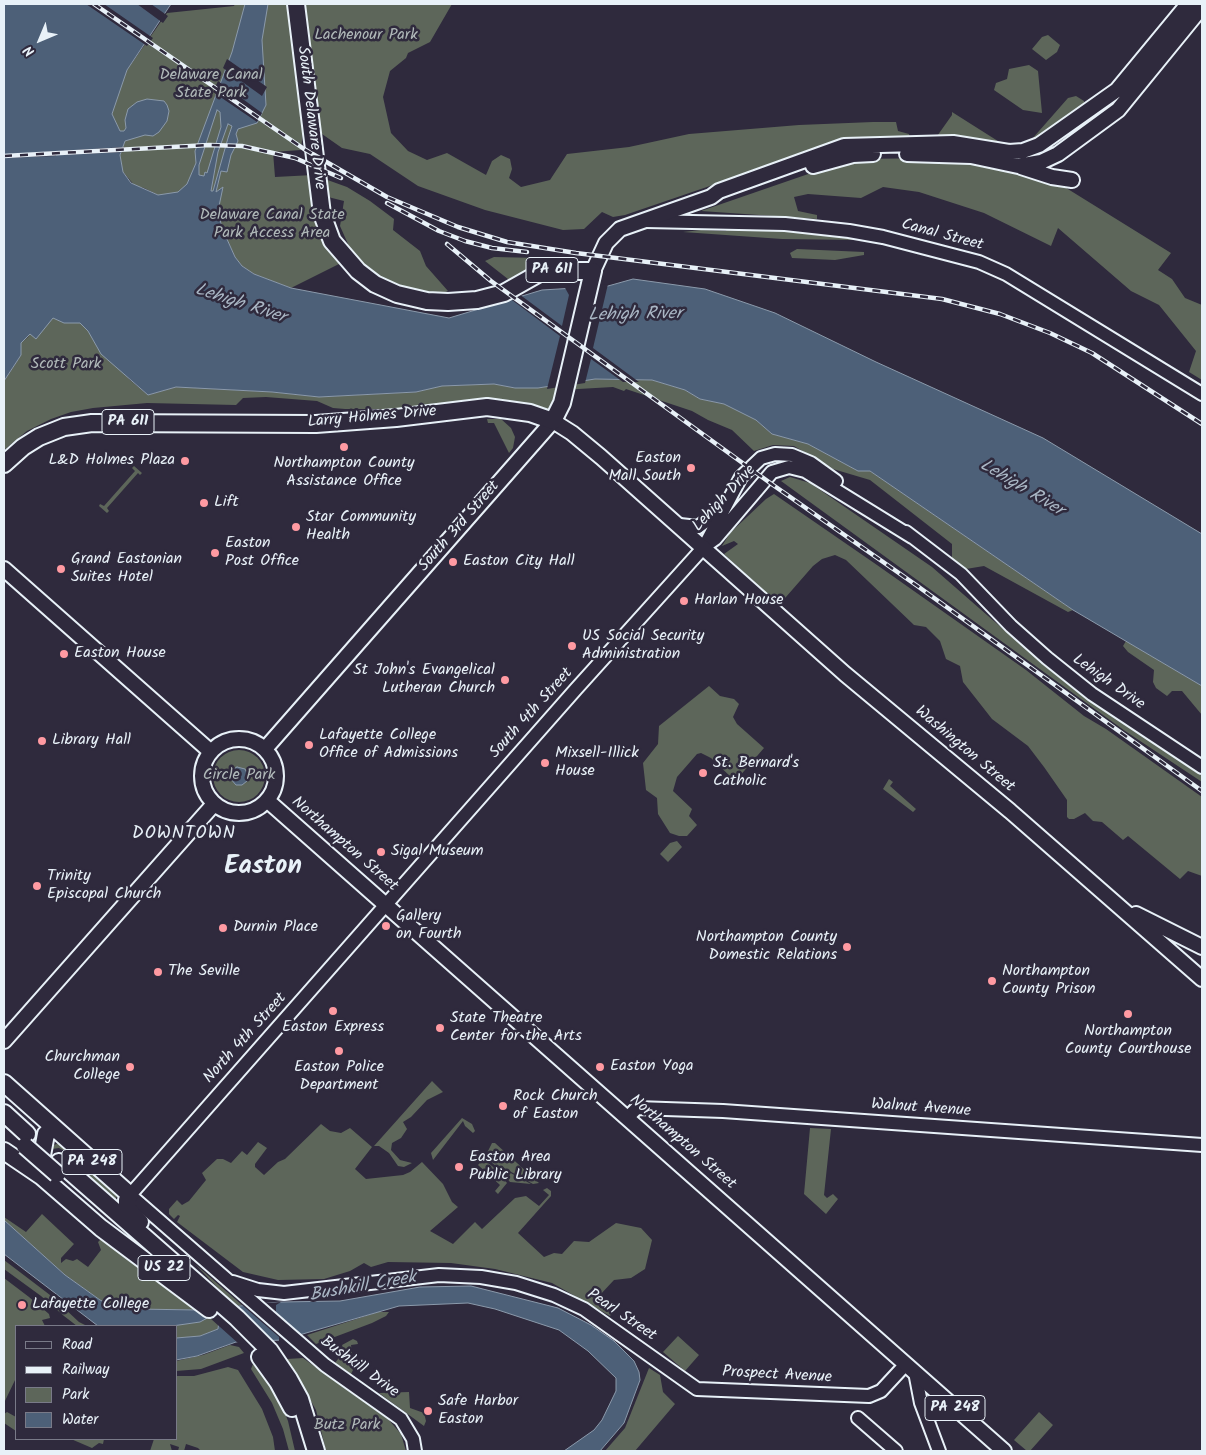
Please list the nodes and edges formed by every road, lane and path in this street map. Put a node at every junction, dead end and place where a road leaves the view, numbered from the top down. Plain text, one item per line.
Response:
1 (296, 4) edge
2 (1188, 4) edge
3 (1202, 7) edge
4 (1018, 166) junction
5 (1072, 180) dead end
6 (711, 197) junction
7 (639, 221) junction
8 (592, 275) junction
9 (1202, 394) edge
10 (553, 421) junction
11 (4, 464) edge
12 (725, 503) junction
13 (680, 525) junction
14 (912, 537) junction
15 (704, 547) junction
16 (4, 569) edge
17 (265, 749) junction
18 (211, 752) junction
19 (1202, 767) edge
20 (268, 801) junction
21 (214, 804) junction
22 (386, 905) junction
23 (1118, 906) junction
24 (1178, 935) junction
25 (1165, 946) junction
26 (1202, 947) edge
27 (1202, 979) edge
28 (4, 1041) edge
29 (4, 1083) edge
30 (4, 1113) edge
31 (632, 1113) junction
32 (4, 1127) edge
33 (54, 1128) junction
34 (26, 1140) junction
35 (1202, 1145) edge
36 (4, 1151) edge
37 (34, 1171) junction
38 (130, 1195) junction
39 (224, 1278) junction
40 (274, 1298) junction
41 (216, 1305) junction
42 (270, 1319) junction
43 (911, 1368) junction
44 (277, 1370) junction
45 (697, 1388) joint
46 (858, 1418) dead end
47 (304, 1451) edge
48 (316, 1451) edge
49 (415, 1451) edge
50 (896, 1451) edge
51 (939, 1451) edge
52 (1004, 1451) edge

1 - 8 highway, South Delaware Drive / PA 611
2 - 6 main road
3 - 4 main road
4 - 5 main road
4 - 6 main road
6 - 7 main road
7 - 8 main road
7 - 9 street, Canal Street
8 - 10 highway, South 3rd Street / PA 611
10 - 11 highway, Larry Holmes Drive / PA 611
10 - 13 main road, Larry Holmes Drive
10 - 17 main road, South 3rd Street
12 - 13 street
12 - 14 street, Lehigh Drive
12 - 15 street, Lehigh Drive
13 - 15 main road, Larry Holmes Drive
14 - 15 street, Lehigh Drive
14 - 19 street, Lehigh Drive
15 - 22 street, South 4th Street
15 - 23 main road, Washington Street
16 - 18 main road
17 - 18 main road
17 - 20 main road
18 - 21 main road
20 - 21 main road
20 - 22 main road, Northampton Street
21 - 28 main road
22 - 31 main road, Northampton Street
22 - 38 street, North 4th Street
23 - 24 main road
23 - 25 main road, Washington Street
24 - 25 main road
24 - 26 main road
25 - 27 main road, Washington Street
29 - 33 highway, PA 248
30 - 34 highway, US 22
31 - 35 street, Walnut Avenue
31 - 43 main road, Northampton Street
32 - 34 highway, US 22
33 - 37 highway
33 - 38 highway, PA 248
34 - 41 highway, US 22, bridge
36 - 37 highway
37 - 41 highway
38 - 39 street, PA 248
38 - 41 highway
39 - 40 street, Pearl Street / PA 248
39 - 42 street, Bushkill Drive
40 - 42 street
40 - 45 street, Pearl Street / PA 248
41 - 44 highway, US 22
42 - 49 street, Bushkill Drive
43 - 45 street, Prospect Avenue / PA 248
43 - 51 street
43 - 52 main road, Northampton Street / PA 248
44 - 47 highway, US 22
44 - 48 highway, US 22
46 - 50 street

